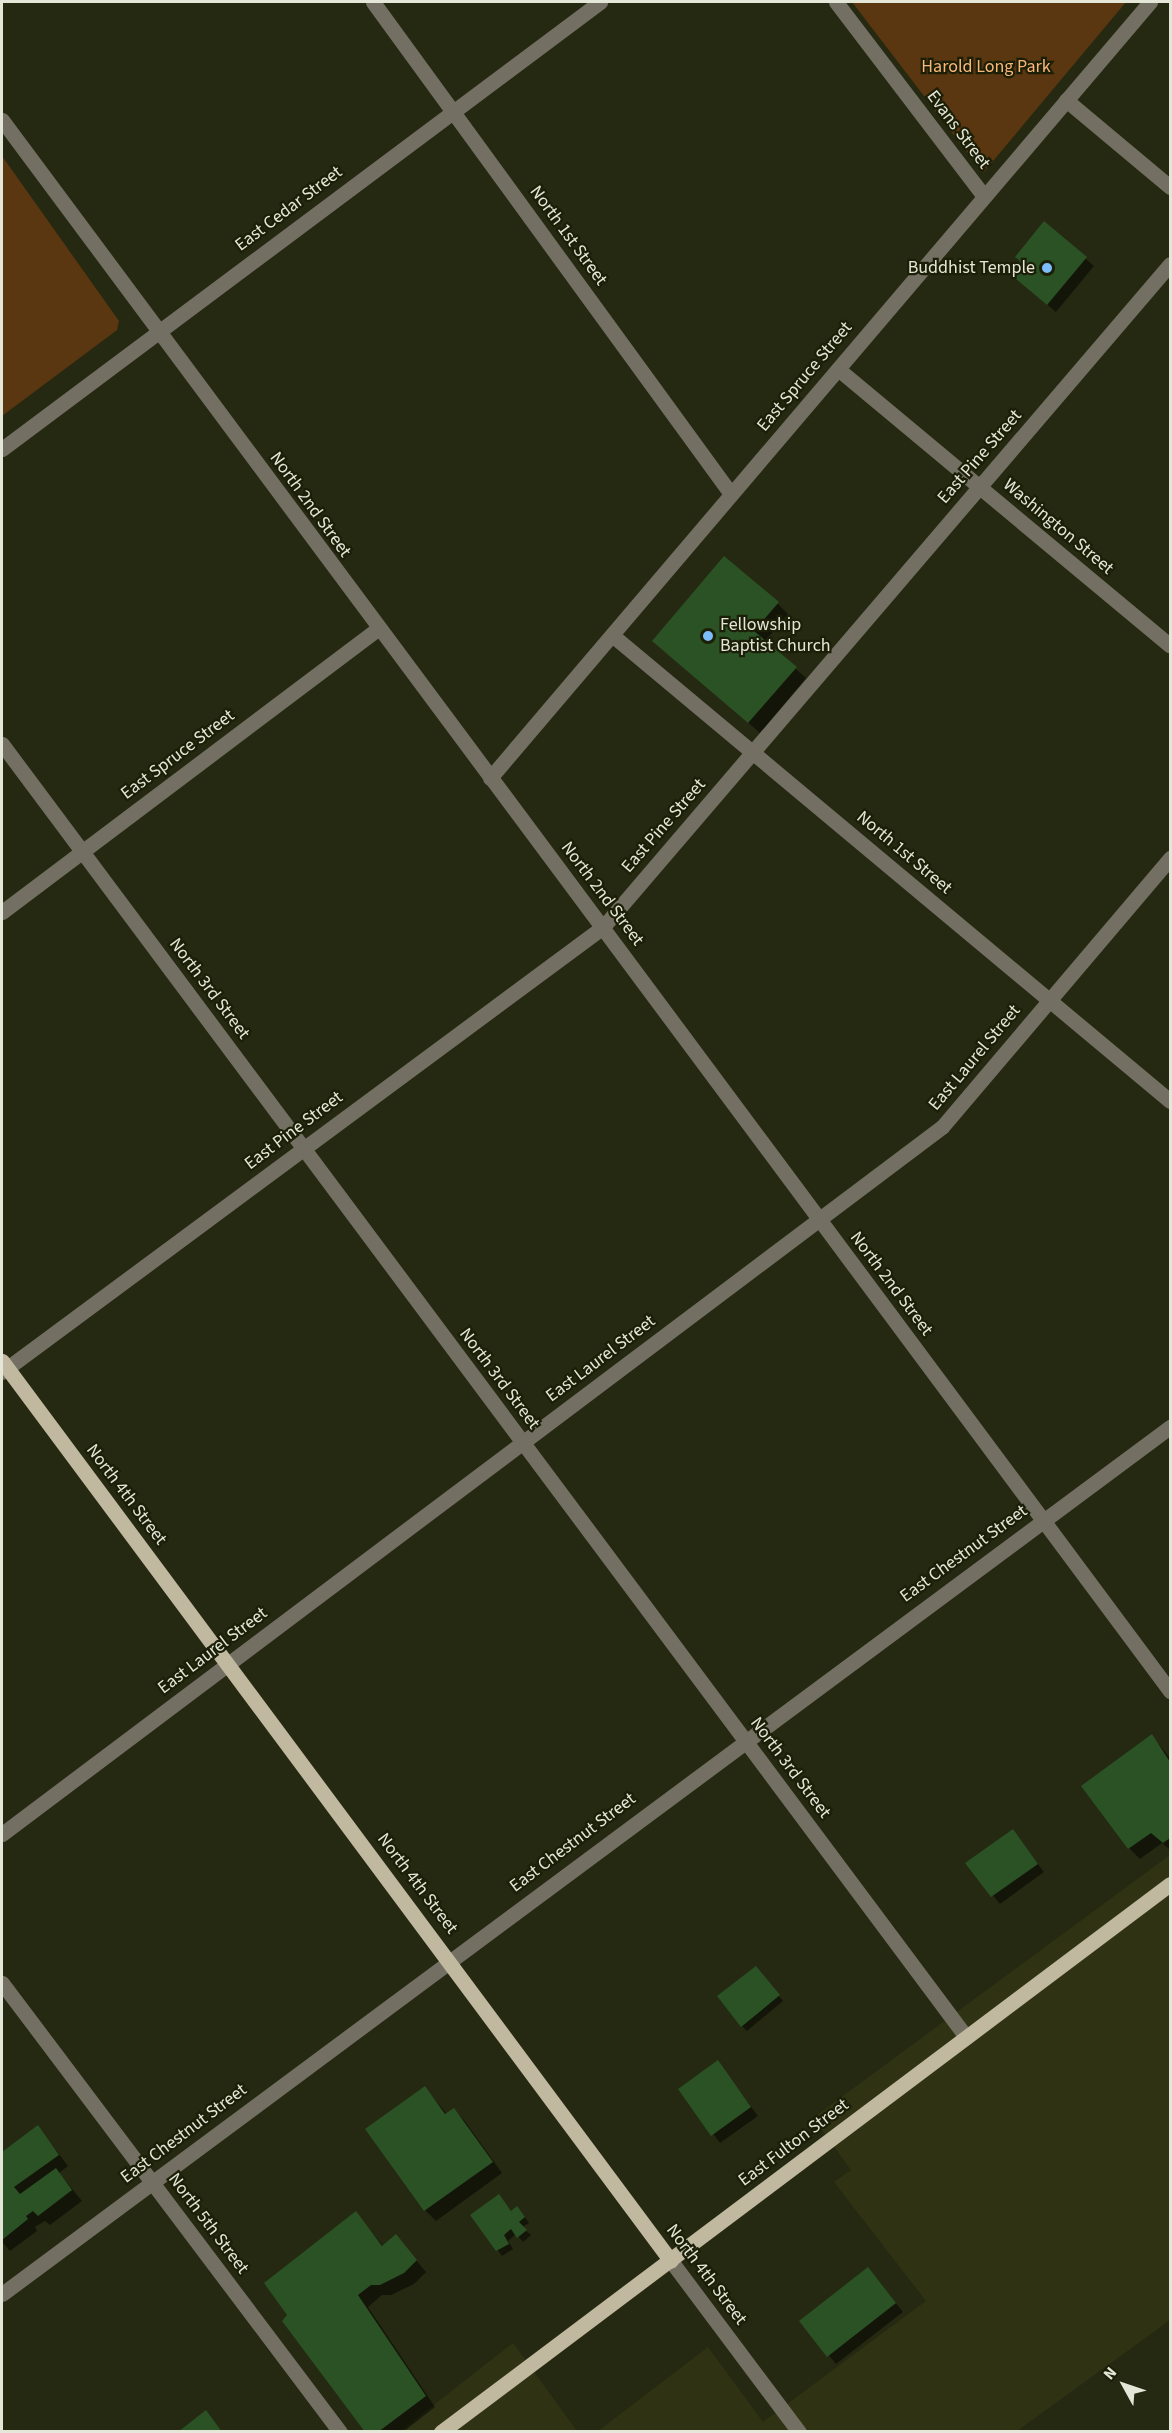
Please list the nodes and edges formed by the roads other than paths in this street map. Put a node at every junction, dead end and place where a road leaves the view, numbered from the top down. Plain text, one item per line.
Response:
1 (373, 2) edge
2 (600, 2) edge
3 (836, 2) edge
4 (1150, 2) edge
5 (1066, 100) junction
6 (453, 111) junction
7 (2, 120) edge
8 (1170, 187) edge
9 (984, 196) junction
10 (1170, 264) edge
11 (158, 332) junction
12 (838, 369) junction
13 (2, 449) edge
14 (980, 487) junction
15 (731, 495) junction
16 (378, 629) junction
17 (612, 634) junction
18 (1170, 646) edge
19 (2, 744) edge
20 (753, 752) junction
21 (490, 778) junction
22 (82, 852) junction
23 (1170, 858) edge
24 (2, 912) edge
25 (603, 927) junction
26 (1050, 1000) junction
27 (1170, 1101) edge
28 (303, 1148) junction
29 (818, 1220) junction
30 (3, 1367) edge
31 (1170, 1427) edge
32 (523, 1442) junction
33 (1045, 1520) junction
34 (228, 1664) junction
35 (1170, 1691) edge
36 (744, 1740) junction
37 (2, 1834) edge
38 (1170, 1884) edge
39 (449, 1960) junction
40 (2, 1983) edge
41 (966, 2037) junction
42 (152, 2182) junction
43 (671, 2261) junction
44 (2, 2294) edge
45 (340, 2432) edge
46 (441, 2432) edge
47 (799, 2432) edge

1 - 6 street, North 1st Street
2 - 6 street, East Cedar Street
3 - 9 street, Evans Street
4 - 5 street, East Spruce Street
5 - 8 street
5 - 9 street, East Spruce Street
6 - 11 street, East Cedar Street
6 - 15 street, North 1st Street
7 - 11 street, North 2nd Street
9 - 12 street, East Spruce Street
10 - 14 street, East Pine Street
11 - 13 street, East Cedar Street
11 - 16 street, North 2nd Street
12 - 14 street, Washington Street
12 - 15 street, East Spruce Street
14 - 18 street, Washington Street
14 - 20 street, East Pine Street
15 - 17 street, East Spruce Street
16 - 21 street, North 2nd Street
16 - 22 street, East Spruce Street
17 - 20 street, North 1st Street
17 - 21 street, East Spruce Street
19 - 22 street, North 3rd Street
20 - 25 street, East Pine Street
20 - 26 street, North 1st Street
21 - 25 street, North 2nd Street
22 - 24 street, East Spruce Street
22 - 28 street, North 3rd Street
23 - 26 street, East Laurel Street
25 - 28 street, East Pine Street
25 - 29 street, North 2nd Street
26 - 27 street, North 1st Street
26 - 29 street, East Laurel Street
28 - 30 street, East Pine Street
28 - 32 street, North 3rd Street
29 - 32 street, East Laurel Street
29 - 33 street, North 2nd Street
30 - 34 main road, North 4th Street
31 - 33 street, East Chestnut Street
32 - 34 street, East Laurel Street
32 - 36 street, North 3rd Street
33 - 35 street, North 2nd Street
33 - 36 street, East Chestnut Street
34 - 37 street, East Laurel Street
34 - 39 main road, North 4th Street
36 - 39 street, East Chestnut Street
36 - 41 street, North 3rd Street
38 - 41 main road, East Fulton Street
39 - 42 street, East Chestnut Street
39 - 43 main road, North 4th Street
40 - 42 street, North 5th Street
41 - 43 main road, East Fulton Street
42 - 44 street, East Chestnut Street
42 - 45 street, North 5th Street
43 - 46 main road, East Fulton Street
43 - 47 street, North 4th Street

